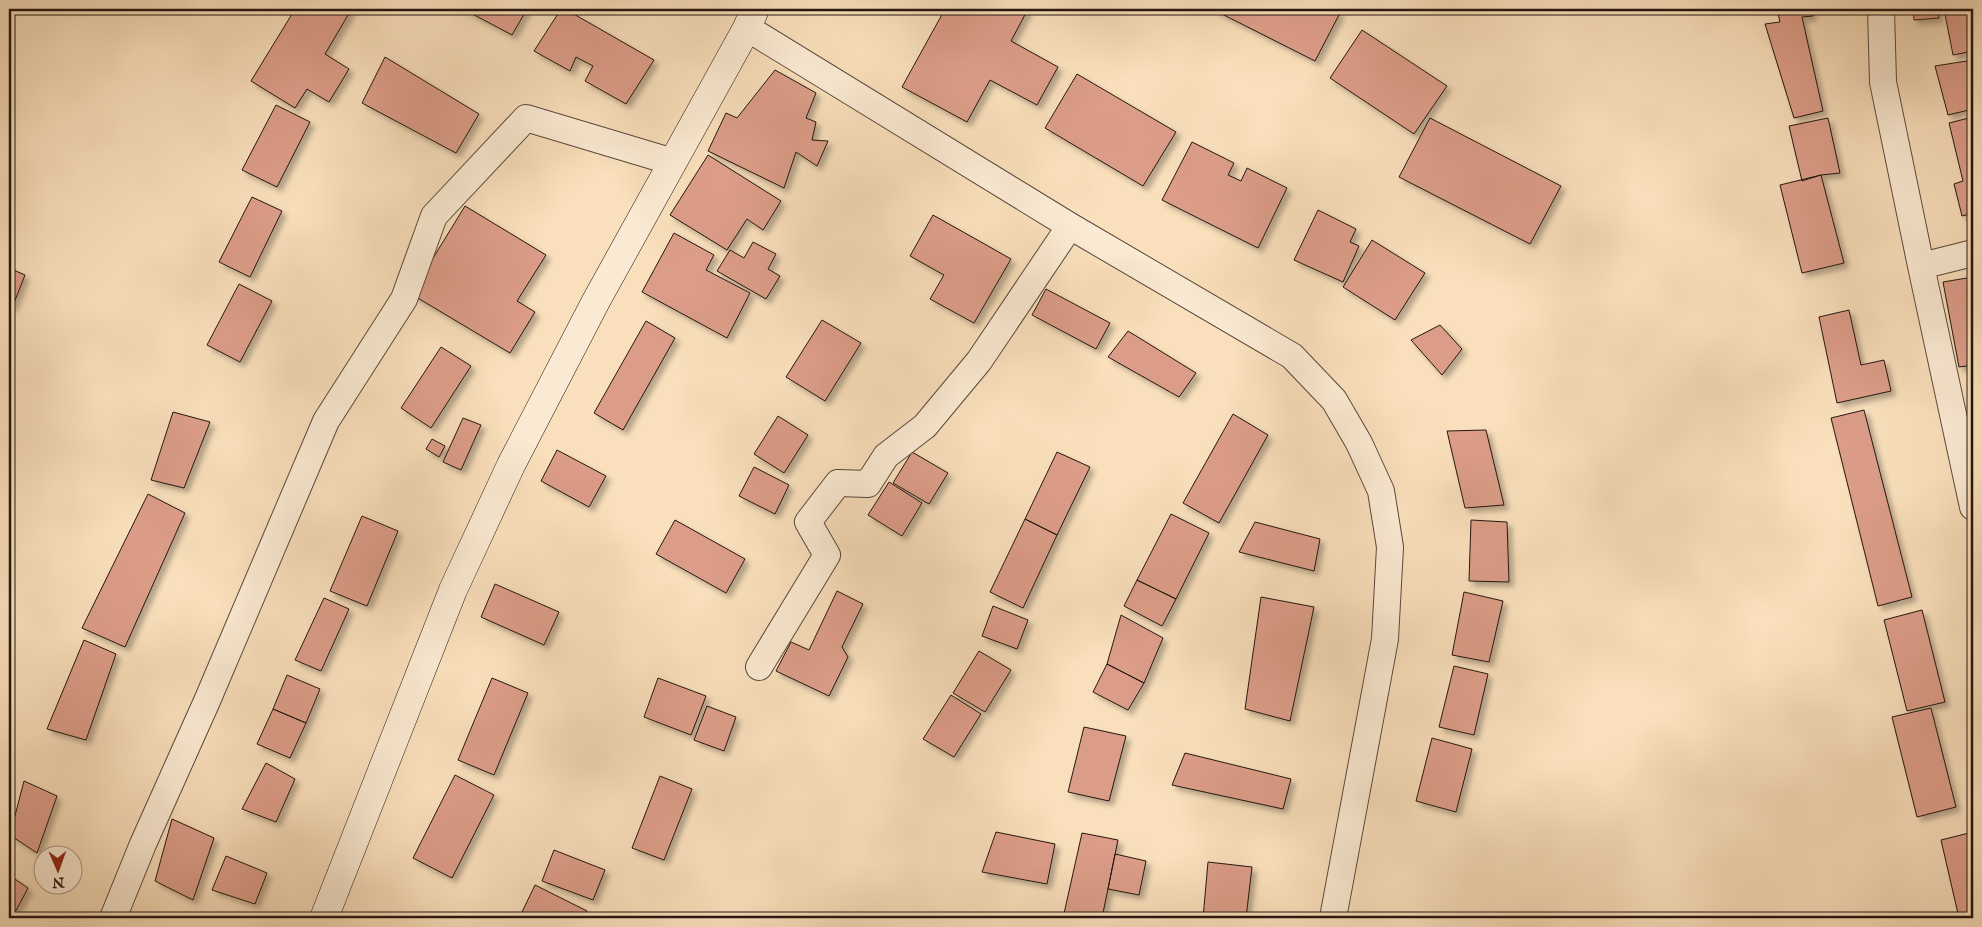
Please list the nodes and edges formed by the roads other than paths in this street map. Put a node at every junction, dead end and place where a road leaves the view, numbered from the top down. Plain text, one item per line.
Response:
1 (1881, 9) edge
2 (751, 18) edge
3 (672, 162) junction
4 (1070, 226) junction
5 (1973, 253) edge
6 (1921, 266) junction
7 (1973, 507) edge
8 (759, 667) dead end
9 (112, 918) edge
10 (324, 918) edge
11 (1333, 918) edge

1 - 6 street
2 - 3 street
2 - 4 street
3 - 9 street
3 - 10 street
4 - 8 street
4 - 11 street
5 - 6 street
6 - 7 street

